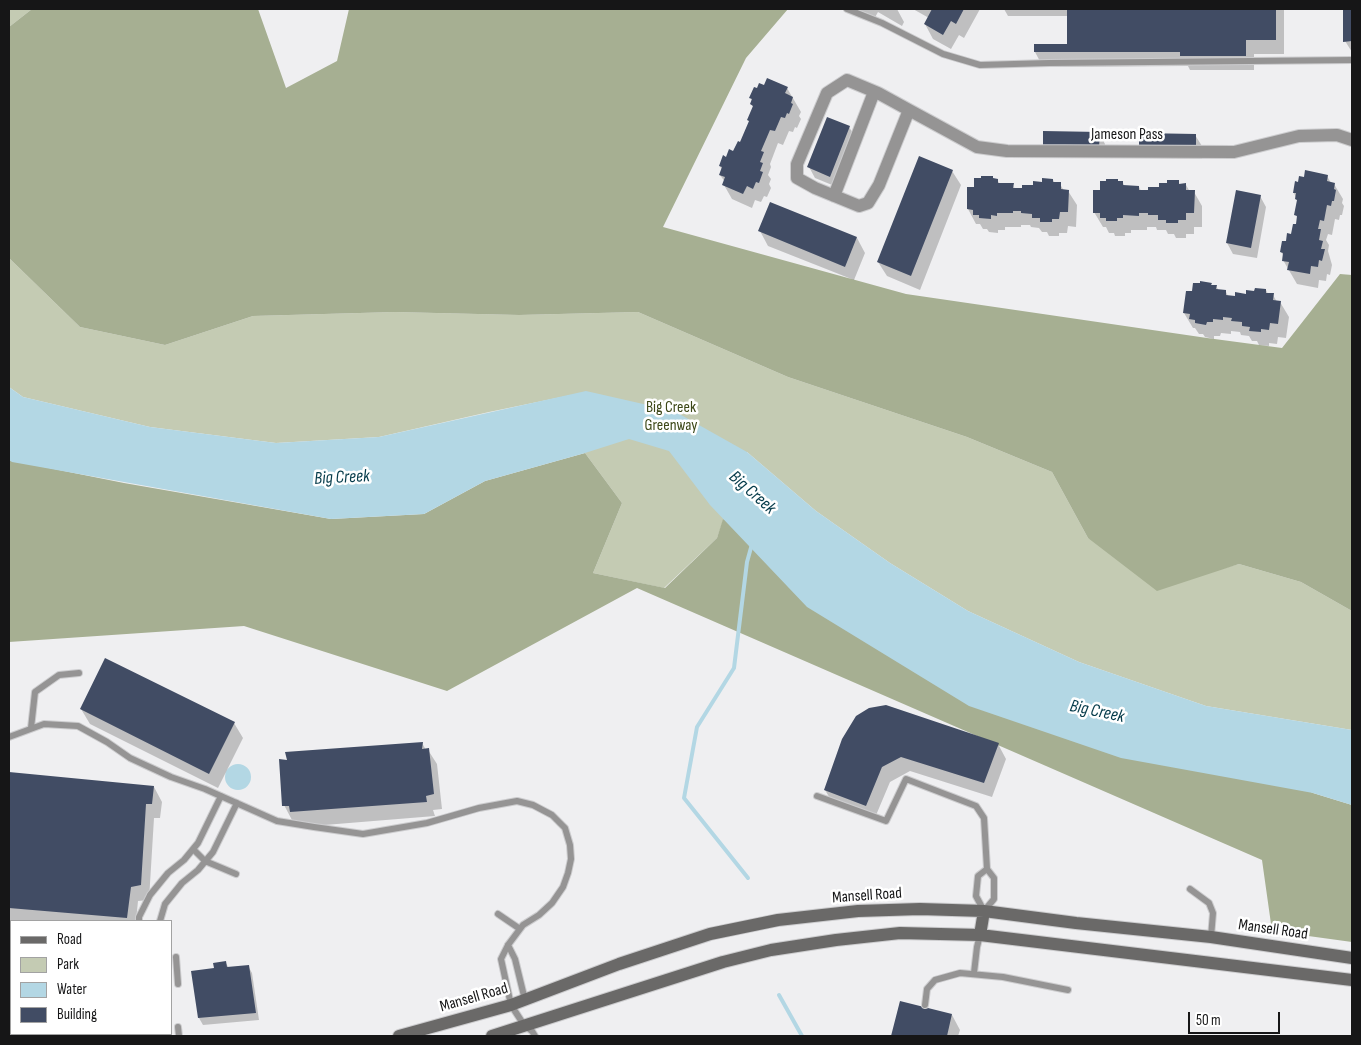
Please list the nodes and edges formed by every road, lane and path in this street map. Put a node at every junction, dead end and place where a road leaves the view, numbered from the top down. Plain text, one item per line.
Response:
1 (847, 9) edge
2 (1352, 60) edge
3 (874, 92) junction
4 (908, 110) junction
5 (1352, 140) edge
6 (834, 196) junction
7 (79, 673) dead end
8 (31, 728) junction
9 (9, 737) edge
10 (221, 796) junction
11 (817, 796) dead end
12 (237, 803) junction
13 (193, 849) junction
14 (206, 861) junction
15 (987, 869) junction
16 (236, 874) dead end
17 (1190, 889) dead end
18 (984, 911) junction
19 (498, 914) dead end
20 (139, 920) edge
21 (160, 920) edge
22 (520, 929) junction
23 (980, 935) junction
24 (1211, 937) junction
25 (508, 945) junction
26 (176, 957) dead end
27 (1352, 958) edge
28 (974, 973) junction
29 (1352, 980) edge
30 (178, 984) dead end
31 (1068, 990) dead end
32 (525, 1000) junction
33 (511, 1005) junction
34 (925, 1005) dead end
35 (178, 1027) dead end
36 (521, 1030) edge
37 (134, 1035) edge
38 (158, 1035) edge
39 (179, 1036) edge
40 (399, 1036) edge
41 (492, 1036) edge
42 (534, 1036) edge

1 - 2 lane
3 - 4 street, Jameson Pass
3 - 6 street
3 - 6 street, Jameson Pass
4 - 5 street, Jameson Pass
4 - 6 street, Jameson Pass
7 - 8 lane
8 - 9 lane
8 - 10 lane
10 - 12 lane
10 - 13 lane
11 - 15 lane
12 - 14 lane
12 - 22 lane
13 - 14 lane
13 - 20 lane
14 - 16 lane
14 - 21 lane
15 - 18 lane
15 - 18 lane
17 - 24 lane
18 - 23 main road
18 - 24 main road, Mansell Road
18 - 32 main road, Mansell Road
19 - 22 lane
22 - 25 lane
23 - 28 lane
23 - 29 main road
23 - 36 main road
24 - 27 main road, Mansell Road
25 - 32 lane
25 - 33 lane
26 - 30 lane
28 - 31 lane
28 - 34 lane
32 - 33 main road, Mansell Road
33 - 36 lane
33 - 40 main road, Mansell Road
35 - 39 lane
36 - 41 main road
36 - 42 lane
37 - 38 lane

